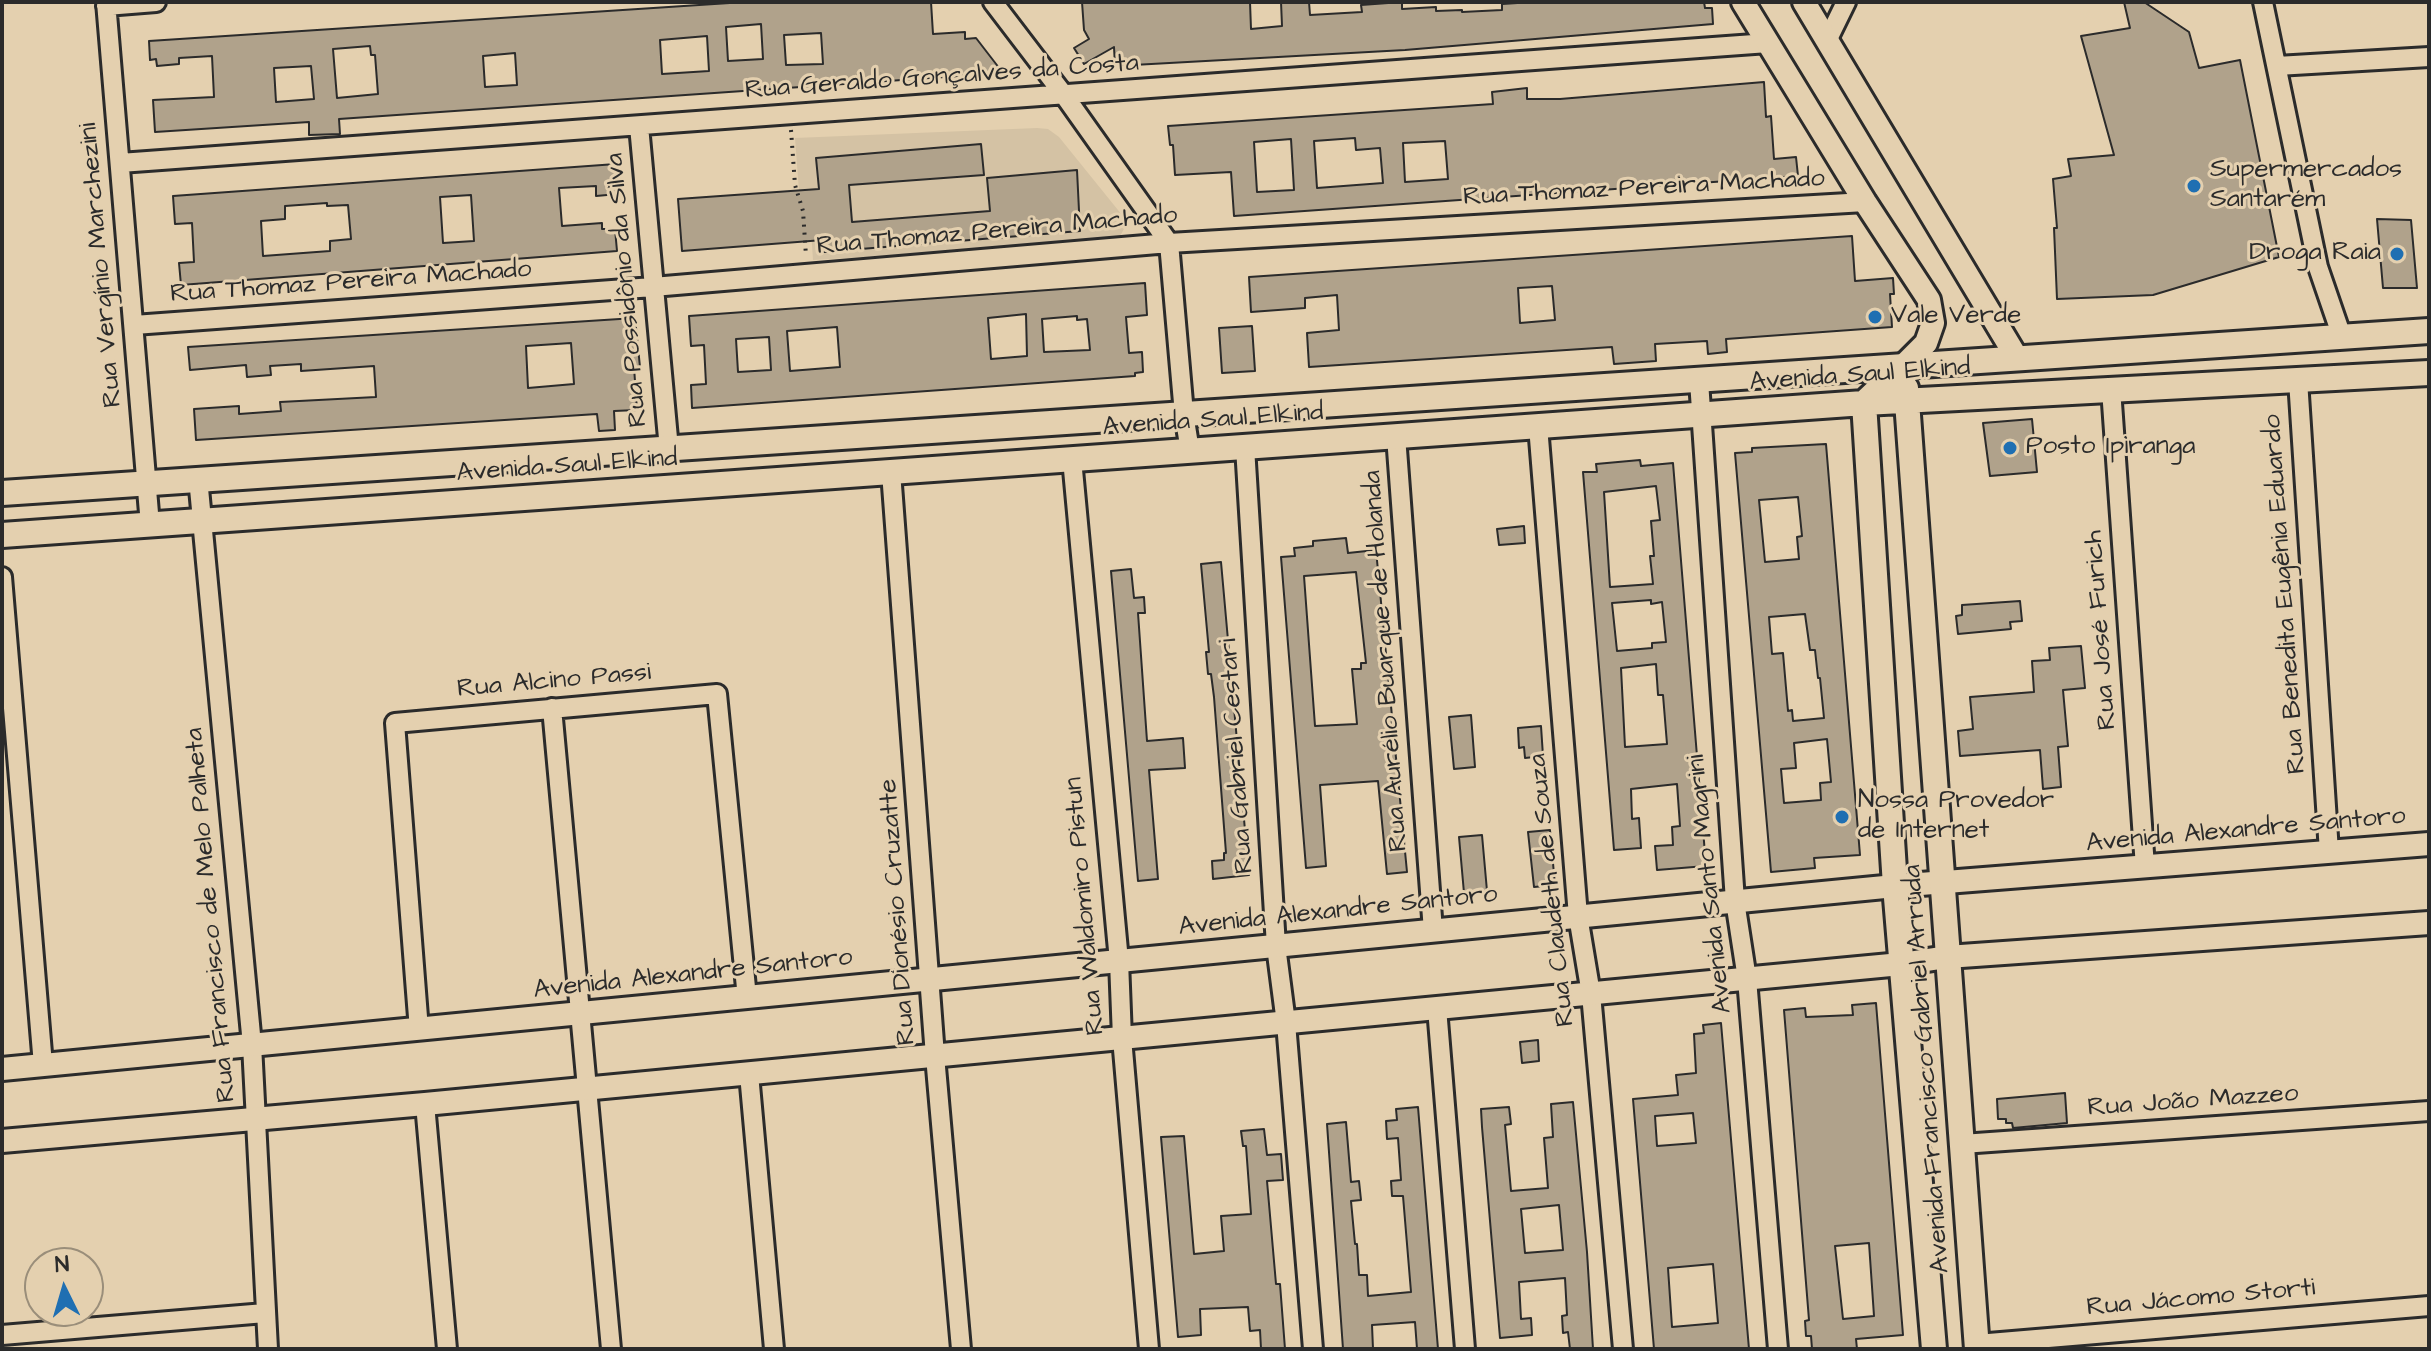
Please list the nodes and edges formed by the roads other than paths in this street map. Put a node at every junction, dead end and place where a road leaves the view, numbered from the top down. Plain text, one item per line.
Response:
1 (156, 2) edge
2 (993, 2) edge
3 (1743, 2) edge
4 (1804, 2) edge
5 (1846, 2) edge
6 (2263, 2) edge
7 (106, 4) edge
8 (1827, 41) junction
9 (1768, 43) junction
10 (2429, 57) edge
11 (2277, 66) junction
12 (1064, 95) junction
13 (639, 126) junction
14 (120, 163) junction
15 (1865, 202) junction
16 (1169, 243) junction
17 (653, 287) junction
18 (134, 325) junction
19 (2429, 331) edge
20 (2342, 337) junction
21 (2017, 358) junction
22 (1903, 366) junction
23 (2429, 373) edge
24 (2298, 380) junction
25 (1699, 381) junction
26 (2111, 389) junction
27 (1908, 401) junction
28 (1864, 403) junction
29 (1184, 414) junction
30 (1701, 414) junction
31 (1538, 426) junction
32 (1396, 436) junction
33 (825, 438) junction
34 (1245, 447) junction
35 (669, 449) junction
36 (1190, 451) junction
37 (1072, 459) junction
38 (891, 472) junction
39 (825, 477) junction
40 (198, 478) junction
41 (146, 483) junction
42 (2, 493) edge
43 (203, 521) junction
44 (150, 525) junction
45 (2, 535) edge
46 (2, 577) edge
47 (552, 708) junction
48 (2429, 844) edge
49 (2329, 852) junction
50 (2145, 867) junction
51 (1942, 884) junction
52 (1895, 886) junction
53 (1735, 901) junction
54 (1578, 916) junction
55 (2429, 923) edge
56 (1433, 931) junction
57 (1276, 946) junction
58 (1947, 957) junction
59 (1119, 961) junction
60 (1901, 964) junction
61 (1747, 979) junction
62 (930, 980) junction
63 (1591, 994) junction
64 (747, 998) junction
65 (1437, 1008) junction
66 (582, 1014) junction
67 (1286, 1023) junction
68 (419, 1030) junction
69 (1122, 1038) junction
70 (252, 1045) junction
71 (935, 1056) junction
72 (43, 1065) junction
73 (2, 1069) edge
74 (749, 1074) junction
75 (586, 1089) junction
76 (425, 1104) junction
77 (2429, 1111) edge
78 (255, 1119) junction
79 (2, 1141) edge
80 (1962, 1144) junction
81 (2429, 1306) edge
82 (265, 1313) junction
83 (2, 1335) edge
84 (1977, 1346) edge
85 (268, 1349) edge
86 (447, 1349) edge
87 (611, 1349) edge
88 (774, 1349) edge
89 (961, 1349) edge
90 (1149, 1349) edge
91 (1313, 1349) edge
92 (1465, 1349) edge
93 (1623, 1349) edge
94 (1778, 1349) edge
95 (1934, 1349) edge

1 - 7 street
2 - 12 street
3 - 9 street
4 - 8 street
5 - 8 street
6 - 11 street
7 - 14 street, Rua Vergínio Marchezini
8 - 21 street
9 - 12 street, Rua Geraldo Gonçalves da Costa
9 - 15 street
10 - 11 street
11 - 20 street
12 - 13 street, Rua Geraldo Gonçalves da Costa
12 - 16 street
13 - 14 street, Rua Geraldo Gonçalves da Costa
13 - 17 street, Rua Possidônio da Silva
14 - 18 street, Rua Vergínio Marchezini
15 - 16 street, Rua Thomaz Pereira Machado
15 - 22 street
16 - 17 street, Rua Thomaz Pereira Machado
16 - 29 street
17 - 18 street, Rua Thomaz Pereira Machado
17 - 35 street, Rua Possidônio da Silva
18 - 41 street, Rua Vergínio Marchezini
19 - 20 main road, Avenida Saul Elkind
20 - 21 main road, Avenida Saul Elkind
20 - 24 main road
21 - 22 main road, Avenida Saul Elkind
22 - 25 main road, Avenida Saul Elkind
22 - 27 main road, Avenida Francisco Gabriel Arruda
22 - 28 main road
23 - 24 main road, Avenida Saul Elkind
24 - 26 main road, Avenida Saul Elkind
24 - 49 street, Rua Benedita Eugênia Eduardo
25 - 29 main road, Avenida Saul Elkind
25 - 30 street, Avenida Santo Magrini
26 - 27 main road, Avenida Saul Elkind
26 - 50 street, Rua José Furich
27 - 28 main road, Avenida Saul Elkind
27 - 51 main road, Avenida Francisco Gabriel Arruda
28 - 30 main road, Avenida Saul Elkind
28 - 52 main road, Avenida Francisco Gabriel Arruda
29 - 33 main road, Avenida Saul Elkind
29 - 36 street
30 - 31 main road, Avenida Saul Elkind
30 - 53 street, Avenida Santo Magrini
31 - 32 main road, Avenida Saul Elkind
31 - 54 street, Rua Claudeth de Souza
32 - 34 main road, Avenida Saul Elkind
32 - 56 street, Rua Aurélio Buarque de Holanda
33 - 35 main road, Avenida Saul Elkind
33 - 39 main road
34 - 36 main road, Avenida Saul Elkind
34 - 57 street, Rua Gabriel Cestari
35 - 40 main road, Avenida Saul Elkind
36 - 37 main road, Avenida Saul Elkind
37 - 38 main road, Avenida Saul Elkind
37 - 59 street, Rua Waldomiro Pistun
38 - 39 main road, Avenida Saul Elkind
38 - 62 street, Rua Dionésio Cruzatte
39 - 43 main road, Avenida Saul Elkind
40 - 41 main road, Avenida Saul Elkind
40 - 43 street, Rua Francisco de Melo Palheta
41 - 42 main road, Avenida Saul Elkind
41 - 44 street, Rua Vergínio Marchezini
43 - 44 main road, Avenida Saul Elkind
43 - 70 street, Rua Francisco de Melo Palheta
44 - 45 main road, Avenida Saul Elkind
46 - 72 street
47 - 64 street, Rua Alcino Passi
47 - 66 street
47 - 68 street, Rua Alcino Passi
48 - 49 street, Avenida Alexandre Santoro
49 - 50 street, Avenida Alexandre Santoro
50 - 51 street, Avenida Alexandre Santoro
51 - 52 street, Avenida Alexandre Santoro
51 - 58 main road, Avenida Francisco Gabriel Arruda
52 - 53 street, Avenida Alexandre Santoro
52 - 60 main road, Avenida Francisco Gabriel Arruda
53 - 54 street, Avenida Alexandre Santoro
53 - 61 street, Avenida Santo Magrini
54 - 56 street, Avenida Alexandre Santoro
54 - 63 street, Rua Claudeth de Souza
55 - 58 street
56 - 57 street, Avenida Alexandre Santoro
57 - 59 street, Avenida Alexandre Santoro
57 - 67 street, Rua Gabriel Cestari
58 - 60 street
58 - 80 main road, Avenida Francisco Gabriel Arruda
59 - 62 street, Avenida Alexandre Santoro
59 - 69 street, Rua Waldomiro Pistun
60 - 61 street
60 - 95 main road, Avenida Francisco Gabriel Arruda
61 - 63 street
61 - 94 street, Avenida Santo Magrini
62 - 64 street, Avenida Alexandre Santoro
62 - 71 street, Rua Dionésio Cruzatte
63 - 65 street
63 - 93 street, Rua Claudeth de Souza
64 - 66 street, Avenida Alexandre Santoro
65 - 67 street
65 - 92 street
66 - 68 street, Avenida Alexandre Santoro
66 - 75 street
67 - 69 street
67 - 91 street, Rua Gabriel Cestari
68 - 70 street, Avenida Alexandre Santoro
69 - 71 street
69 - 90 street, Rua Waldomiro Pistun
70 - 72 street, Avenida Alexandre Santoro
70 - 78 street, Rua Francisco de Melo Palheta
71 - 74 street
71 - 89 street, Rua Dionésio Cruzatte
72 - 73 street, Avenida Alexandre Santoro
74 - 75 street
74 - 88 street
75 - 76 street
75 - 87 street
76 - 78 street
76 - 86 street
77 - 80 street, Rua João Mazzeo
78 - 79 street
78 - 82 street, Rua Francisco de Melo Palheta
80 - 84 main road, Avenida Francisco Gabriel Arruda
81 - 84 street, Rua Jácomo Storti
82 - 83 street
82 - 85 street, Rua Francisco de Melo Palheta

